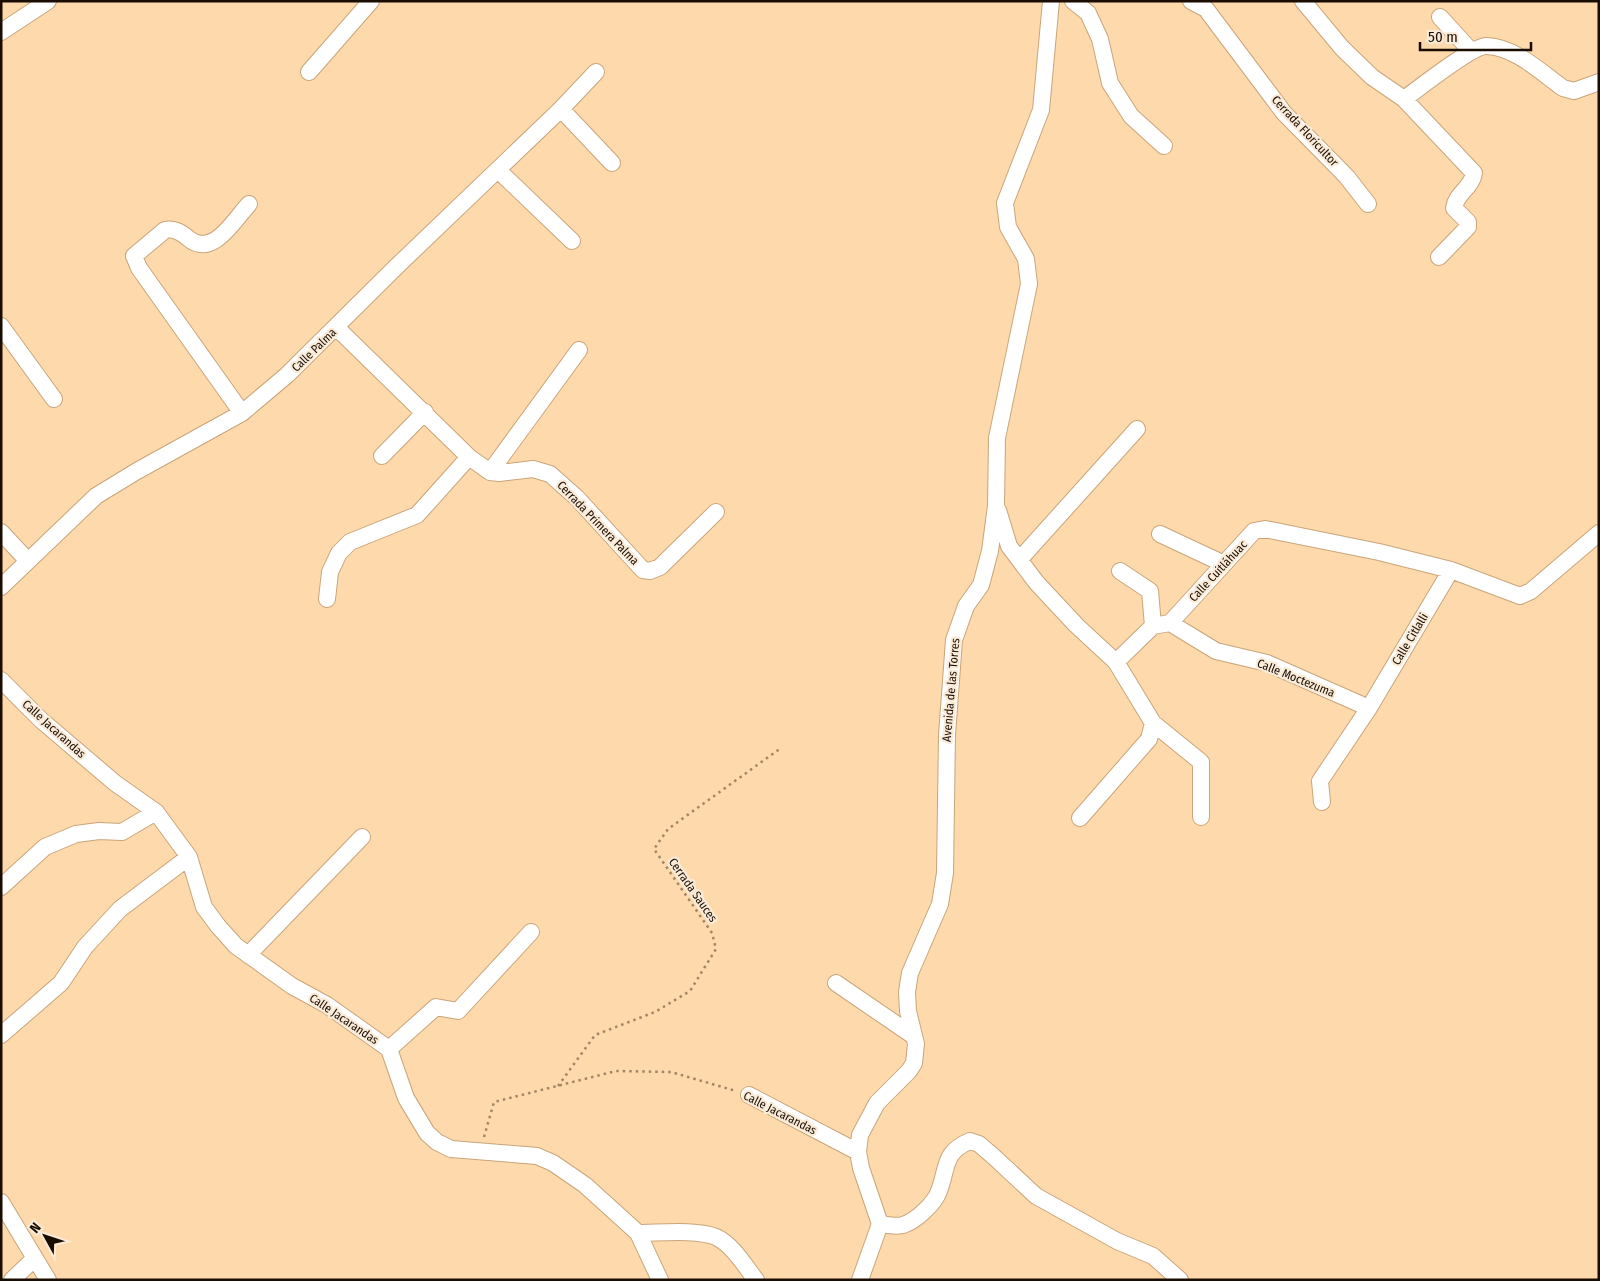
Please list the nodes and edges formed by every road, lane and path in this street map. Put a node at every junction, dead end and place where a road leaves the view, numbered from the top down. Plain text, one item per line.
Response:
1 (48, 1) edge
2 (371, 1) edge
3 (1051, 1) edge
4 (1073, 1) edge
5 (1191, 1) edge
6 (1303, 1) edge
7 (1211, 5) edge
8 (1440, 17) dead end
9 (1, 32) edge
10 (1471, 51) junction
11 (309, 72) dead end
12 (596, 72) dead end
13 (1599, 82) edge
14 (1404, 99) junction
15 (561, 109) junction
16 (1164, 146) dead end
17 (612, 164) dead end
18 (499, 171) junction
19 (249, 204) dead end
20 (1368, 204) dead end
21 (572, 241) dead end
22 (1438, 257) dead end
23 (1, 326) edge
24 (337, 328) junction
25 (579, 350) dead end
26 (54, 399) dead end
27 (425, 412) junction
28 (242, 413) junction
29 (1137, 429) dead end
30 (382, 456) dead end
31 (469, 457) junction
32 (490, 472) junction
33 (996, 506) junction
34 (716, 512) dead end
35 (1, 532) edge
36 (1599, 533) edge
37 (1160, 534) dead end
38 (1020, 559) junction
39 (28, 560) junction
40 (1224, 564) junction
41 (1451, 570) junction
42 (1120, 571) dead end
43 (1, 587) edge
44 (327, 600) dead end
45 (1170, 623) junction
46 (1153, 626) junction
47 (1116, 662) junction
48 (1, 680) edge
49 (1369, 708) junction
50 (1153, 723) junction
51 (781, 748) dead end
52 (1322, 802) dead end
53 (156, 812) junction
54 (1080, 818) dead end
55 (1201, 818) dead end
56 (362, 837) dead end
57 (189, 857) junction
58 (1, 887) edge
59 (531, 932) dead end
60 (248, 955) junction
61 (836, 983) dead end
62 (1, 1035) edge
63 (912, 1035) junction
64 (389, 1049) junction
65 (558, 1086) junction
66 (749, 1096) joint
67 (858, 1152) junction
68 (480, 1153) junction
69 (1, 1202) edge
70 (880, 1224) junction
71 (638, 1233) junction
72 (35, 1258) junction
73 (12, 1280) edge
74 (48, 1280) edge
75 (660, 1280) edge
76 (756, 1280) edge
77 (860, 1280) edge
78 (1180, 1280) edge

1 - 9 street
2 - 11 street
3 - 33 street, Avenida de las Torres
4 - 16 street
5 - 7 street
6 - 14 street
7 - 20 street, Cerrada Floricultor
8 - 10 street
10 - 13 street
10 - 14 street
12 - 15 street, Calle Palma
14 - 22 street
15 - 17 street
15 - 18 street, Calle Palma
18 - 21 street
18 - 24 street, Calle Palma
19 - 28 street
23 - 26 street
24 - 27 street
24 - 28 street, Calle Palma
25 - 32 street
27 - 30 street
27 - 31 street
28 - 39 street, Calle Palma
29 - 38 street
31 - 32 street
31 - 44 street
32 - 34 street, Cerrada Primera Palma
33 - 38 street
33 - 63 street, Avenida de las Torres
35 - 39 street
36 - 41 street, Calle Cuitláhuac
37 - 40 street
38 - 47 street
39 - 43 street, Calle Palma
40 - 41 street, Calle Cuitláhuac
40 - 45 street, Calle Cuitláhuac
41 - 49 street, Calle Citlalli
42 - 46 street
45 - 46 street
45 - 49 street, Calle Moctezuma
46 - 47 street
47 - 50 street
48 - 53 street, Calle Jacarandas
49 - 52 street, Calle Citlalli
50 - 54 street
50 - 55 street
51 - 65 path, Cerrada Sauces
53 - 57 street, Calle Jacarandas
53 - 58 street
56 - 60 street
57 - 60 street, Calle Jacarandas
57 - 62 street
59 - 64 street
60 - 64 street, Calle Jacarandas
61 - 63 street
63 - 67 street, Avenida de las Torres
64 - 68 street, Calle Jacarandas
65 - 66 path, Calle Jacarandas
65 - 68 path, Calle Jacarandas
66 - 67 street, Calle Jacarandas
67 - 70 street
68 - 71 street
69 - 72 street
70 - 77 street
70 - 78 street
71 - 75 street
71 - 76 street
72 - 73 street
72 - 74 street

